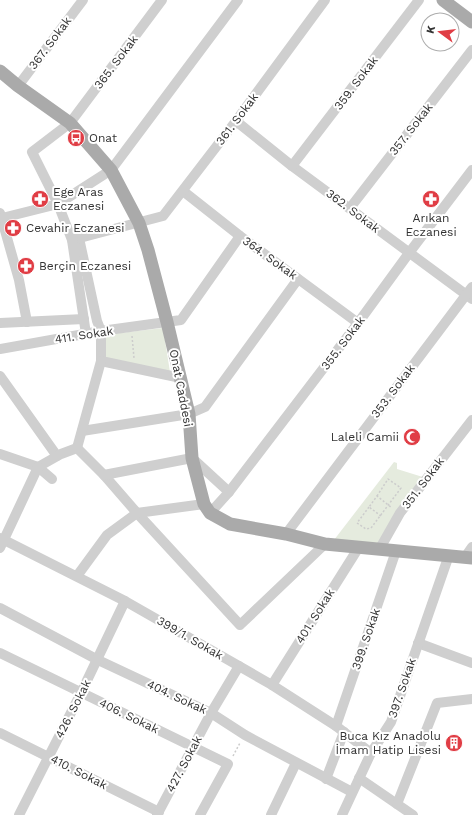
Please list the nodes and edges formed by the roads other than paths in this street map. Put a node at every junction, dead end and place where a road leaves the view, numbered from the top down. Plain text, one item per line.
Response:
1 (83, 0) edge
2 (162, 0) edge
3 (238, 0) edge
4 (325, 0) edge
5 (419, 0) edge
6 (443, 0) edge
7 (472, 22) edge
8 (472, 50) edge
9 (1, 75) edge
10 (18, 86) junction
11 (236, 121) junction
12 (70, 123) junction
13 (292, 166) junction
14 (111, 170) junction
15 (472, 170) edge
16 (183, 192) junction
17 (58, 204) junction
18 (350, 208) junction
19 (1, 216) edge
20 (139, 223) junction
21 (240, 236) junction
22 (76, 239) junction
23 (409, 253) junction
24 (298, 279) junction
25 (470, 294) edge
26 (84, 319) junction
27 (26, 322) junction
28 (167, 322) junction
29 (0, 323) edge
30 (358, 323) junction
31 (101, 331) junction
32 (86, 334) junction
33 (0, 349) edge
34 (101, 361) junction
35 (0, 376) edge
36 (180, 378) junction
37 (189, 414) junction
38 (472, 420) edge
39 (82, 431) junction
40 (77, 448) junction
41 (0, 454) edge
42 (57, 456) junction
43 (192, 458) junction
44 (38, 467) junction
45 (104, 475) junction
46 (52, 479) dead end
47 (229, 492) junction
48 (207, 508) junction
49 (136, 513) junction
50 (286, 534) junction
51 (1, 542) edge
52 (325, 544) junction
53 (359, 547) junction
54 (379, 550) junction
55 (396, 551) junction
56 (470, 554) edge
57 (449, 555) junction
58 (77, 576) junction
59 (126, 601) junction
60 (0, 608) edge
61 (418, 643) junction
62 (0, 653) edge
63 (98, 660) junction
64 (472, 663) edge
65 (239, 666) junction
66 (272, 685) junction
67 (81, 693) junction
68 (472, 700) edge
69 (212, 713) junction
70 (340, 729) junction
71 (0, 733) edge
72 (194, 747) junction
73 (371, 753) junction
74 (49, 757) junction
75 (296, 762) junction
76 (359, 778) junction
77 (326, 779) junction
78 (352, 792) junction
79 (398, 804) junction
80 (158, 814) edge
81 (19, 815) edge
82 (200, 815) edge
83 (271, 815) edge
84 (342, 815) edge
85 (413, 815) edge

1 - 10 street, 367. Sokak
2 - 12 street, 365. Sokak
3 - 14 street
4 - 11 street, 361. Sokak
5 - 13 street, 359. Sokak
6 - 7 main road
8 - 18 street, 357. Sokak
9 - 10 main road, Onat Caddesi
10 - 12 main road, Onat Caddesi
11 - 13 street, 362. Sokak
11 - 16 street, 361. Sokak
12 - 14 main road, Onat Caddesi
12 - 17 street, 365. Sokak
13 - 18 street, 362. Sokak
14 - 17 street
14 - 20 main road, Onat Caddesi
15 - 23 street, 355. Sokak
16 - 20 street, 361. Sokak
16 - 21 street, 364. Sokak
17 - 19 street
17 - 22 street
18 - 23 street, 362. Sokak
19 - 27 street
20 - 22 street, 361. Sokak
20 - 28 main road, Onat Caddesi
21 - 24 street, 364. Sokak
21 - 28 street, 411. Sokak
22 - 26 street
22 - 31 street
23 - 25 street, 362. Sokak
23 - 30 street, 355. Sokak
24 - 30 street, 364. Sokak
24 - 37 street
25 - 50 street, 353. Sokak
26 - 27 street
26 - 32 street
27 - 29 street
28 - 31 street, 411. Sokak
28 - 36 main road, Onat Caddesi
30 - 47 street, 355. Sokak
31 - 32 street, 411. Sokak
31 - 34 street
32 - 33 street, 411. Sokak
34 - 36 street
34 - 39 street
35 - 42 street
36 - 37 main road, Onat Caddesi
37 - 39 street
37 - 43 main road, Onat Caddesi
38 - 54 street, 351. Sokak
39 - 40 street
40 - 42 street
40 - 45 street
41 - 44 street
42 - 44 street
43 - 45 street
43 - 47 street
43 - 48 main road, Onat Caddesi
44 - 46 street
44 - 51 street
45 - 49 street
47 - 48 street, 355. Sokak
48 - 49 street
48 - 50 main road
49 - 52 street
49 - 58 street
50 - 52 main road
51 - 58 street, 399/1. Sokak
52 - 53 main road
53 - 54 main road
53 - 66 street, 401. Sokak
54 - 55 main road
55 - 57 main road
55 - 70 street, 399. Sokak
56 - 57 main road
57 - 61 street, 397. Sokak
58 - 59 street, 399/1. Sokak
59 - 63 street, 426. Sokak
59 - 65 street, 399/1. Sokak
60 - 63 street, 404. Sokak
61 - 64 street
61 - 73 street, 397. Sokak
62 - 67 street, 406. Sokak
63 - 67 street, 426. Sokak
63 - 69 street, 404. Sokak
65 - 66 street, 399/1. Sokak
65 - 69 street, 427. Sokak
66 - 70 street, 399/1. Sokak
67 - 72 street, 406. Sokak
67 - 74 street, 426. Sokak
68 - 79 street
69 - 72 street, 427. Sokak
69 - 75 street, 404. Sokak
70 - 73 street, 399/1. Sokak
70 - 77 street, 399. Sokak
71 - 74 street, 410. Sokak
72 - 80 street, 427. Sokak
72 - 82 street, 406. Sokak
73 - 76 street, 397. Sokak
74 - 80 street, 410. Sokak
74 - 81 street, 426. Sokak
75 - 77 street, 404. Sokak
75 - 83 street
76 - 78 street, 397. Sokak
76 - 79 street
77 - 78 street, 404. Sokak
78 - 84 street, 397. Sokak
79 - 85 street

